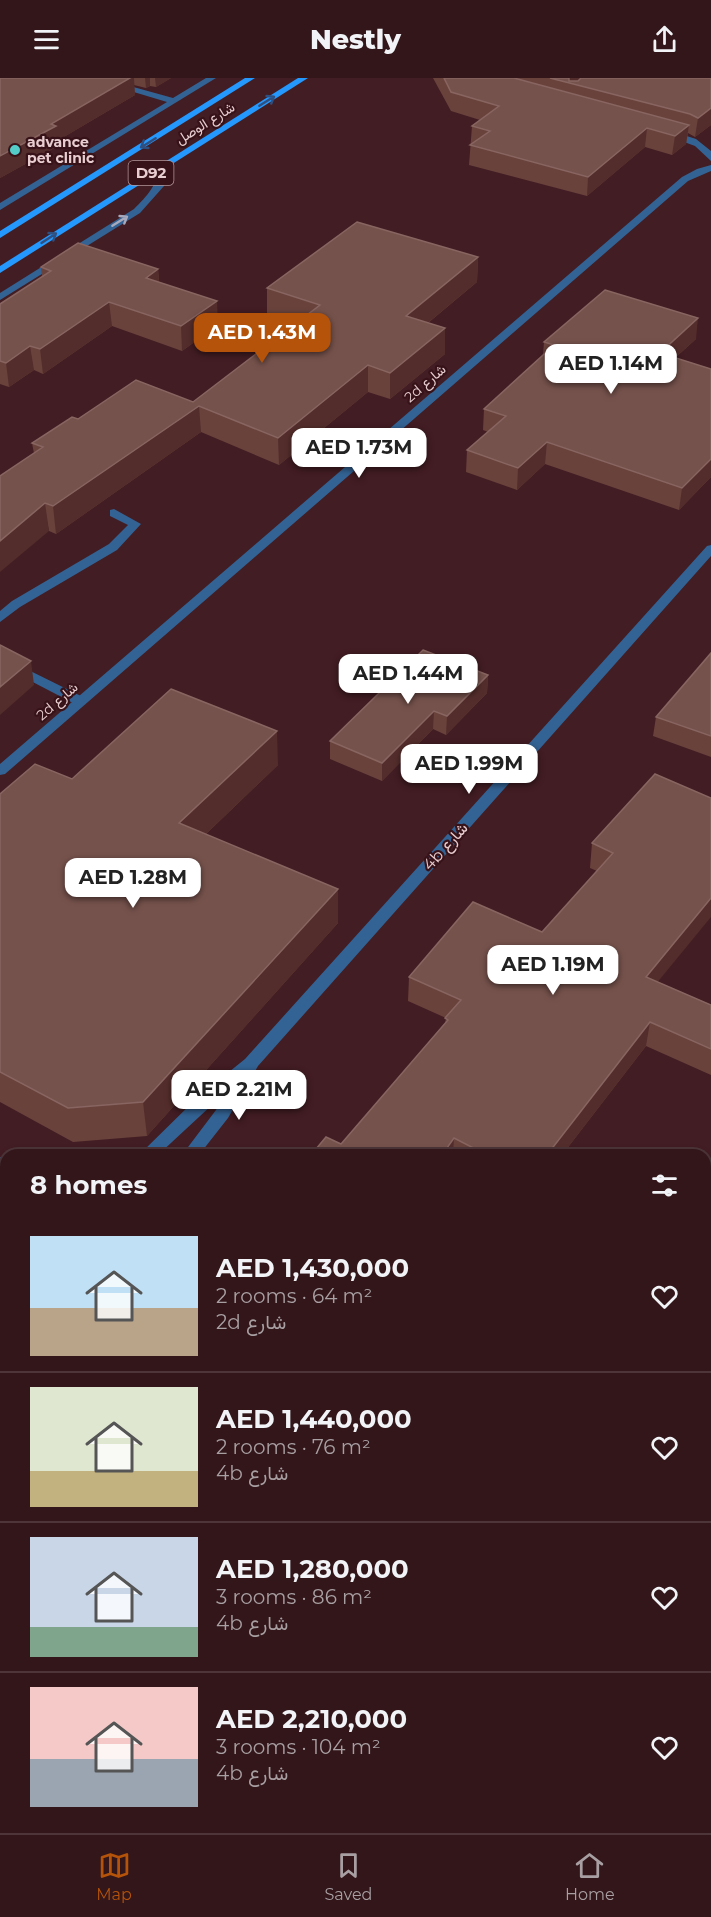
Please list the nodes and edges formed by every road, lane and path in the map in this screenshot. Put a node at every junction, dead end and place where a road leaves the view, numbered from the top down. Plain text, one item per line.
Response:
1 (91, 78) edge
2 (212, 78) edge
3 (251, 78) edge
4 (304, 78) edge
5 (174, 101) junction
6 (661, 131) edge
7 (711, 164) edge
8 (162, 166) junction
9 (0, 207) edge
10 (0, 234) edge
11 (0, 270) edge
12 (0, 297) edge
13 (114, 513) dead end
14 (711, 549) edge
15 (0, 618) edge
16 (0, 660) edge
17 (80, 701) junction
18 (0, 771) edge
19 (252, 1064) junction
20 (153, 1149) edge
21 (195, 1149) edge

1 - 5 street
2 - 5 street
3 -> 10 main road, شارع الوصل / D92
8 -> 4 main road, شارع الوصل / D92
5 - 9 street
6 - 7 street
7 - 17 street, 2d شارع
11 -> 8 main road, شارع الوصل / D92
12 -> 8 street
13 - 15 street
14 - 19 street, 4b شارع
16 - 17 street
17 - 18 street, 2d شارع
19 - 20 street, 4b شارع
19 - 21 street, 4b شارع

